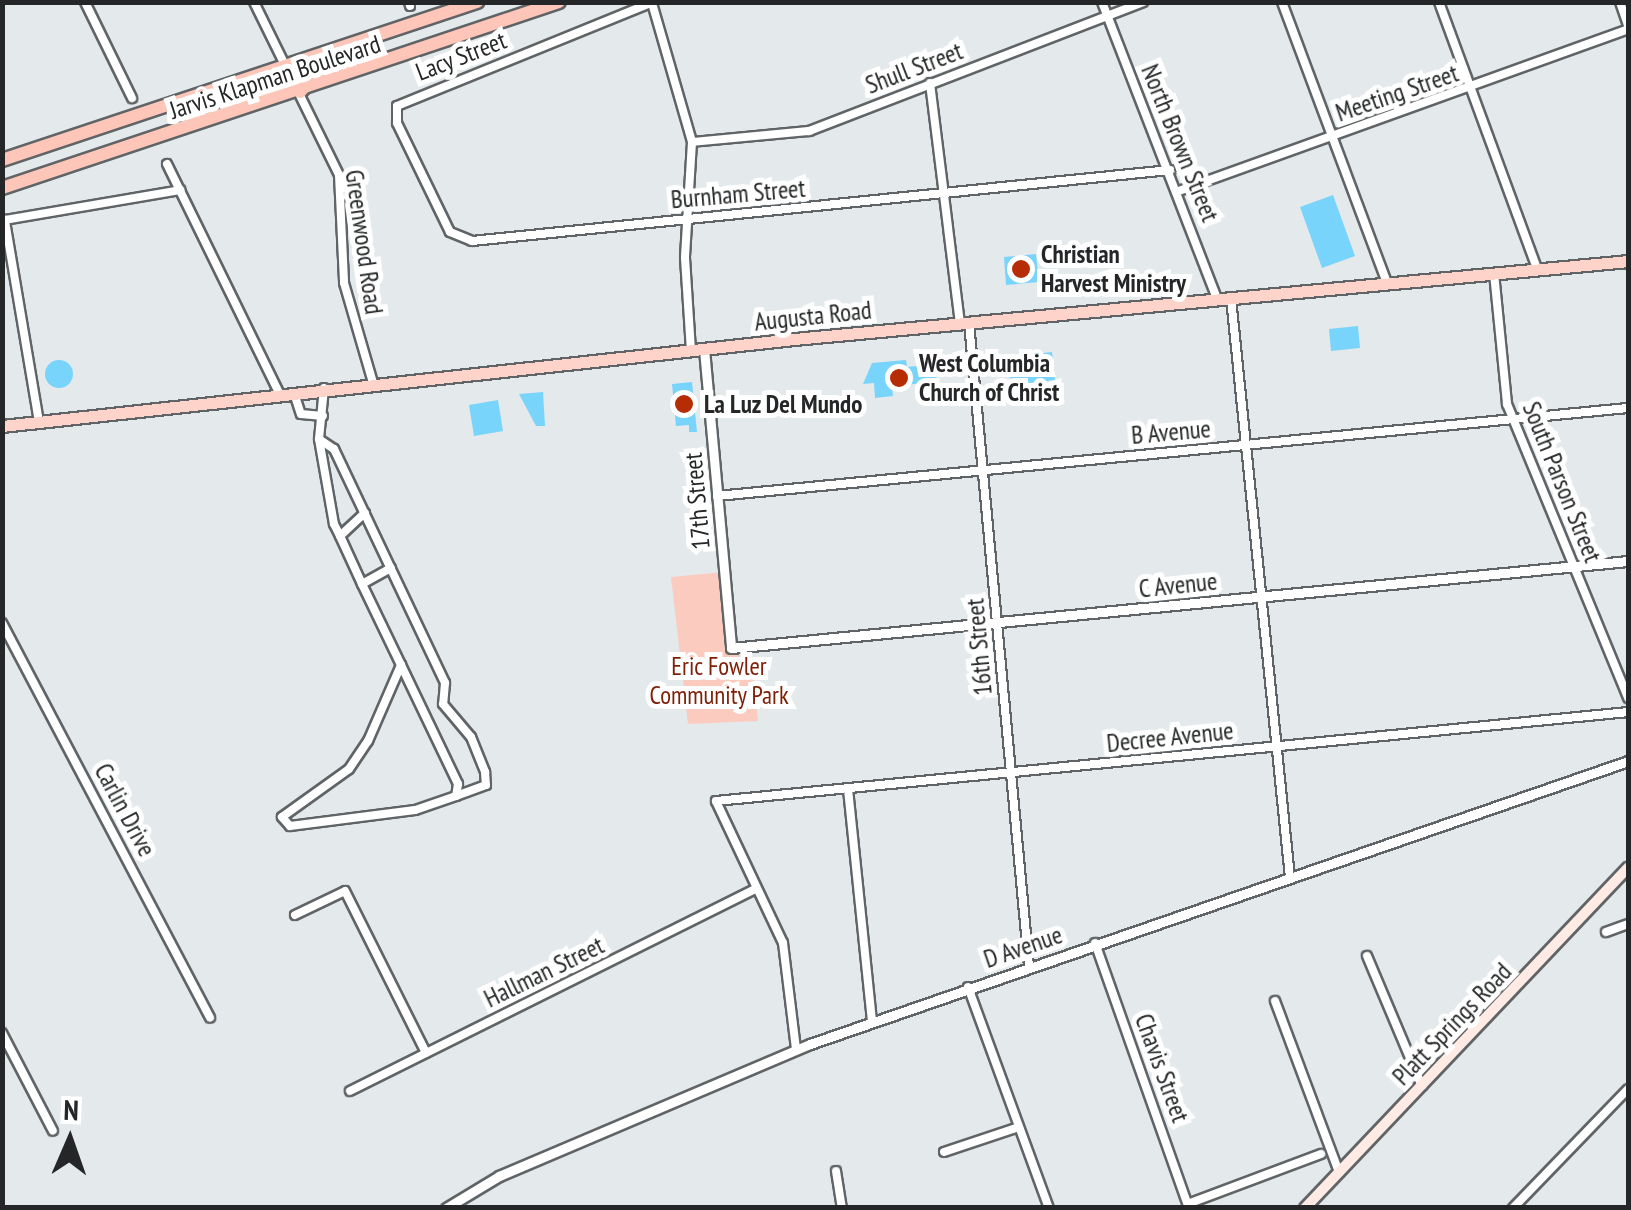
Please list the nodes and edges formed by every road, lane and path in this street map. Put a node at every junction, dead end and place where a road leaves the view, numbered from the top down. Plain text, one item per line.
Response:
1 (85, 2) edge
2 (254, 2) edge
3 (477, 2) edge
4 (559, 2) edge
5 (1102, 2) edge
6 (1144, 2) edge
7 (1282, 2) edge
8 (1439, 2) edge
9 (1620, 2) edge
10 (653, 3) edge
11 (1108, 16) junction
12 (1628, 27) edge
13 (408, 28) junction
14 (286, 66) junction
15 (930, 83) junction
16 (1471, 88) junction
17 (300, 92) junction
18 (132, 98) dead end
19 (396, 106) joint
20 (190, 128) junction
21 (1332, 137) junction
22 (692, 142) junction
23 (2, 160) edge
24 (167, 164) dead end
25 (1170, 170) junction
26 (2, 188) edge
27 (180, 190) junction
28 (1178, 191) junction
29 (944, 194) junction
30 (689, 218) junction
31 (1628, 261) edge
32 (1537, 268) junction
33 (1494, 273) junction
34 (1388, 283) junction
35 (1231, 298) junction
36 (1217, 299) junction
37 (964, 324) junction
38 (697, 350) junction
39 (373, 383) junction
40 (324, 388) junction
41 (294, 392) junction
42 (279, 393) junction
43 (1628, 408) edge
44 (322, 416) junction
45 (1513, 419) junction
46 (39, 422) junction
47 (2, 426) edge
48 (319, 439) junction
49 (1245, 445) junction
50 (982, 470) junction
51 (717, 496) junction
52 (365, 513) junction
53 (340, 536) junction
54 (1628, 561) edge
55 (1574, 566) junction
56 (391, 568) junction
57 (362, 584) junction
58 (1261, 597) junction
59 (2, 623) edge
60 (997, 624) junction
61 (731, 648) joint
62 (401, 666) junction
63 (1628, 698) edge
64 (443, 704) junction
65 (424, 712) junction
66 (1628, 712) edge
67 (1276, 747) junction
68 (1628, 761) edge
69 (1011, 772) junction
70 (848, 789) junction
71 (456, 796) junction
72 (1628, 868) edge
73 (1290, 878) junction
74 (756, 889) junction
75 (295, 915) dead end
76 (1628, 924) edge
77 (1606, 932) dead end
78 (1095, 943) junction
79 (1368, 956) dead end
80 (1028, 966) junction
81 (968, 987) junction
82 (1274, 1002) dead end
83 (210, 1018) dead end
84 (872, 1022) junction
85 (2, 1033) edge
86 (796, 1050) junction
87 (426, 1053) junction
88 (1422, 1086) junction
89 (1628, 1089) edge
90 (350, 1091) dead end
91 (1019, 1127) junction
92 (52, 1132) dead end
93 (944, 1152) dead end
94 (1321, 1154) dead end
95 (836, 1171) dead end
96 (1339, 1172) junction
97 (465, 1204) edge
98 (1189, 1205) edge
99 (446, 1208) edge
100 (842, 1208) edge
101 (1049, 1208) edge
102 (1305, 1208) edge
103 (1513, 1208) edge

1 - 18 street
2 - 14 street, Greenwood Road
3 - 13 highway, Jarvis Klapman Boulevard
4 - 17 highway, Jarvis Klapman Boulevard
5 - 11 street, North Brown Street
6 - 11 street, Shull Street
7 - 21 street
8 - 16 street
9 - 12 street
10 - 19 street, Lacy Street
10 - 22 street
11 - 15 street, Shull Street
11 - 25 street, North Brown Street
12 - 16 street, Meeting Street
13 - 14 highway, Jarvis Klapman Boulevard
13 - 17 highway
14 - 17 street, Greenwood Road
14 - 20 highway
14 - 23 highway, Jarvis Klapman Boulevard
15 - 22 street, Shull Street
15 - 29 street, 16th Street
16 - 21 street, Meeting Street
16 - 32 street
17 - 20 highway, Jarvis Klapman Boulevard
17 - 39 street, Greenwood Road
19 - 30 street, Burnham Street
20 - 26 highway, Jarvis Klapman Boulevard
21 - 28 street, Meeting Street
21 - 34 street
22 - 30 street
24 - 27 street
25 - 28 street, North Brown Street
25 - 29 street, Burnham Street
27 - 42 street
27 - 46 street
28 - 36 street, North Brown Street
29 - 30 street, Burnham Street
29 - 37 street, 16th Street
30 - 38 street
31 - 32 main road, Augusta Road
32 - 33 main road, Augusta Road
33 - 34 main road, Augusta Road
33 - 45 street, South Parson Street
34 - 35 main road, Augusta Road
35 - 36 main road, Augusta Road
35 - 49 street
36 - 37 main road, Augusta Road
37 - 38 main road, Augusta Road
37 - 50 street, 16th Street
38 - 39 main road, Augusta Road
38 - 51 street, 17th Street
39 - 40 main road, Augusta Road
40 - 41 main road, Augusta Road
40 - 44 street
41 - 42 main road, Augusta Road
41 - 44 street
42 - 46 main road, Augusta Road
43 - 45 street, B Avenue
44 - 48 street
45 - 49 street, B Avenue
45 - 55 street, South Parson Street
46 - 47 main road, Augusta Road
48 - 52 street
48 - 53 street
49 - 50 street, B Avenue
49 - 58 street
50 - 51 street, B Avenue
50 - 60 street, 16th Street
51 - 61 street, 17th Street
52 - 53 street
52 - 56 street
53 - 57 street
54 - 55 street, C Avenue
55 - 58 street, C Avenue
55 - 63 street, South Parson Street
56 - 57 street
56 - 64 street
57 - 62 street
58 - 60 street, C Avenue
58 - 67 street
59 - 83 street, Carlin Drive
60 - 61 street, C Avenue
60 - 69 street, 16th Street
62 - 65 street
62 - 71 street
64 - 65 street
64 - 71 street
65 - 71 street
66 - 67 street, Decree Avenue
67 - 69 street, Decree Avenue
67 - 73 street
68 - 73 street, D Avenue
69 - 70 street, Decree Avenue
69 - 80 street, 16th Street
70 - 74 street, Decree Avenue
70 - 84 street
72 - 88 main road, Platt Springs Road
73 - 78 street, D Avenue
74 - 86 street
74 - 87 street, Hallman Street
75 - 87 street
76 - 77 street
78 - 80 street, D Avenue
78 - 98 street, Chavis Street
79 - 88 street
80 - 81 street, D Avenue
81 - 84 street, D Avenue
81 - 91 street
82 - 96 street
84 - 86 street, D Avenue
85 - 92 street
86 - 97 street, D Avenue
87 - 90 street, Hallman Street
88 - 96 main road, Platt Springs Road
89 - 103 street
91 - 93 street
91 - 101 street
94 - 98 street
95 - 100 street
96 - 102 main road, Platt Springs Road
97 - 99 street, D Avenue

